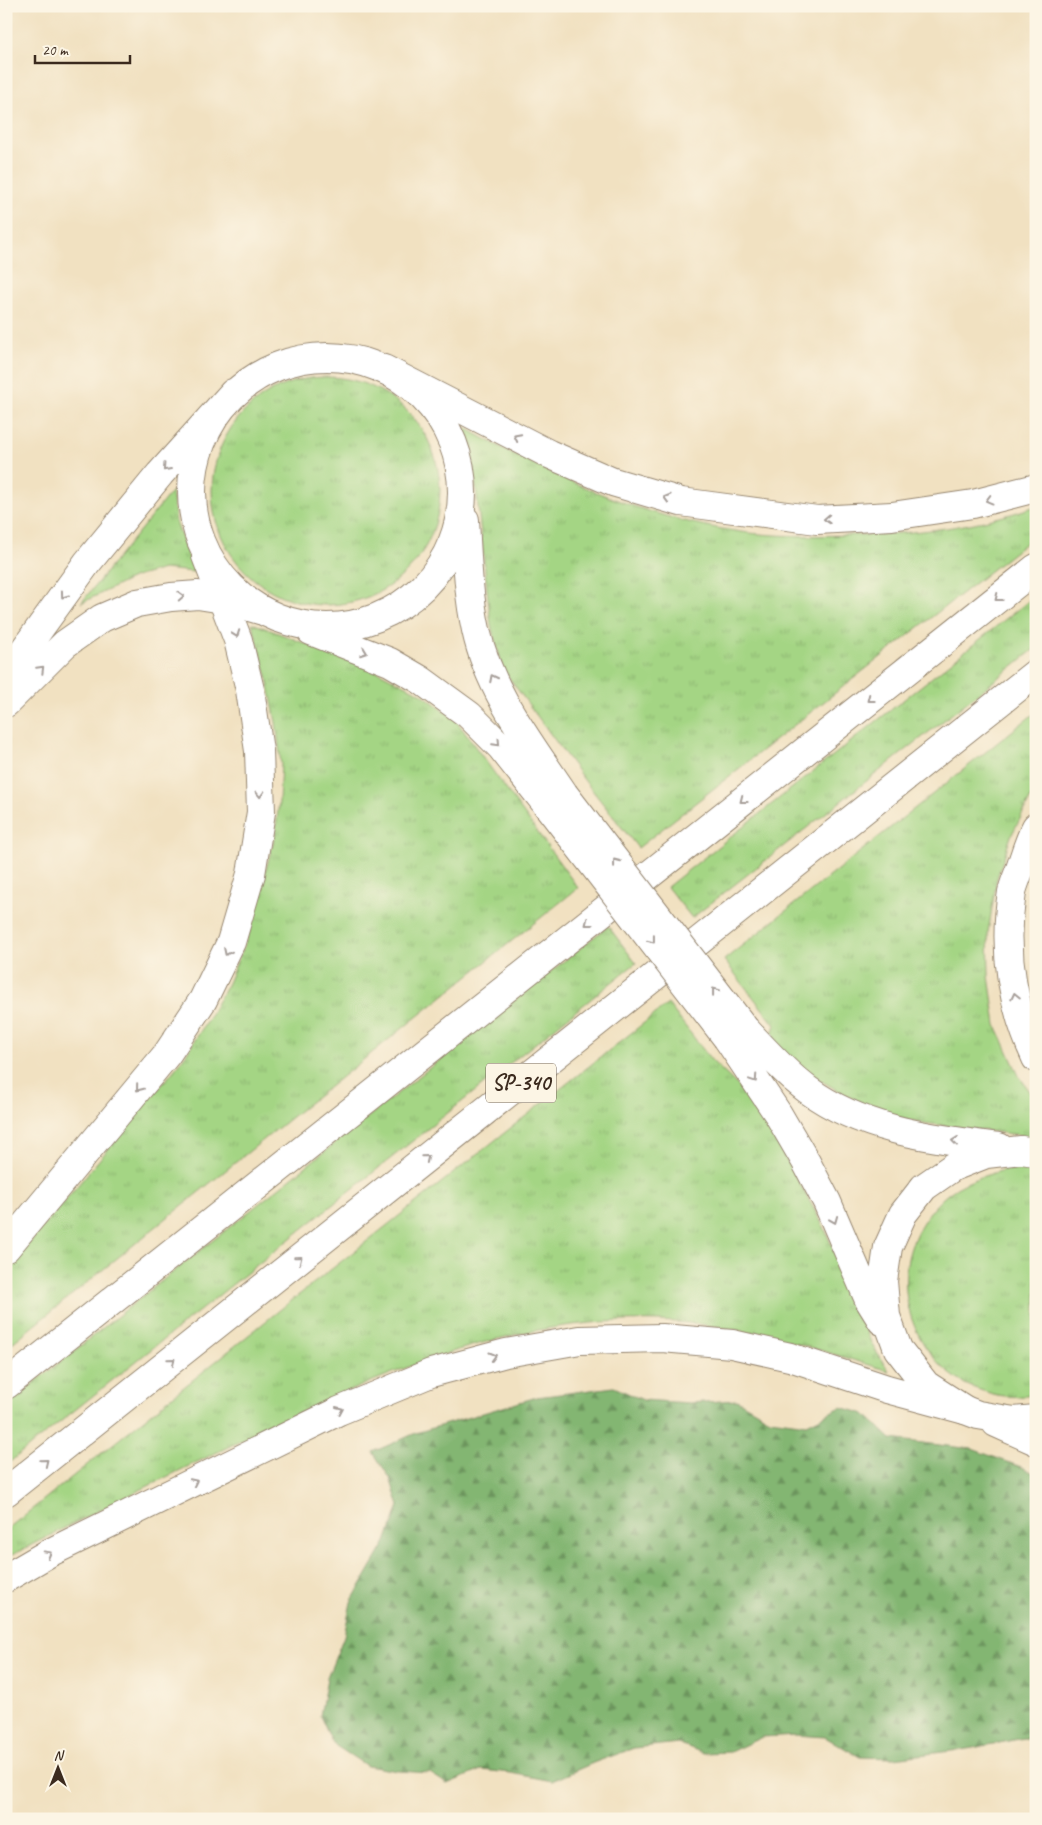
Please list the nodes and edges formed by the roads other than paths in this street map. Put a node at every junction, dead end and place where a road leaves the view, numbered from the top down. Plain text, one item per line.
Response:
1 (384, 369) junction
2 (234, 393) junction
3 (1036, 488) edge
4 (463, 494) junction
5 (206, 556) junction
6 (1036, 568) edge
7 (223, 599) junction
8 (260, 610) junction
9 (286, 622) junction
10 (1036, 673) edge
11 (6, 675) edge
12 (6, 703) edge
13 (556, 799) junction
14 (1036, 827) edge
15 (736, 1034) junction
16 (1036, 1058) edge
17 (1028, 1151) edge
18 (6, 1248) edge
19 (898, 1349) junction
20 (6, 1385) edge
21 (972, 1412) junction
22 (1036, 1419) edge
23 (1036, 1441) edge
24 (6, 1492) edge
25 (6, 1578) edge

1 - 2 main road
3 -> 1 main road
1 - 4 main road
2 - 5 main road
2 -> 11 main road
4 - 9 main road
13 -> 4 main road
5 - 7 main road
5 - 8 main road
6 -> 20 main road
7 - 8 main road
12 -> 7 main road
7 -> 18 main road
8 - 9 main road
9 -> 13 main road
24 -> 10 main road, SP-340
13 - 15 main road, bridge
16 -> 14 main road
17 -> 15 main road
15 -> 19 main road
17 - 19 main road
19 - 21 main road
21 - 22 main road
21 - 23 main road
25 -> 21 main road

